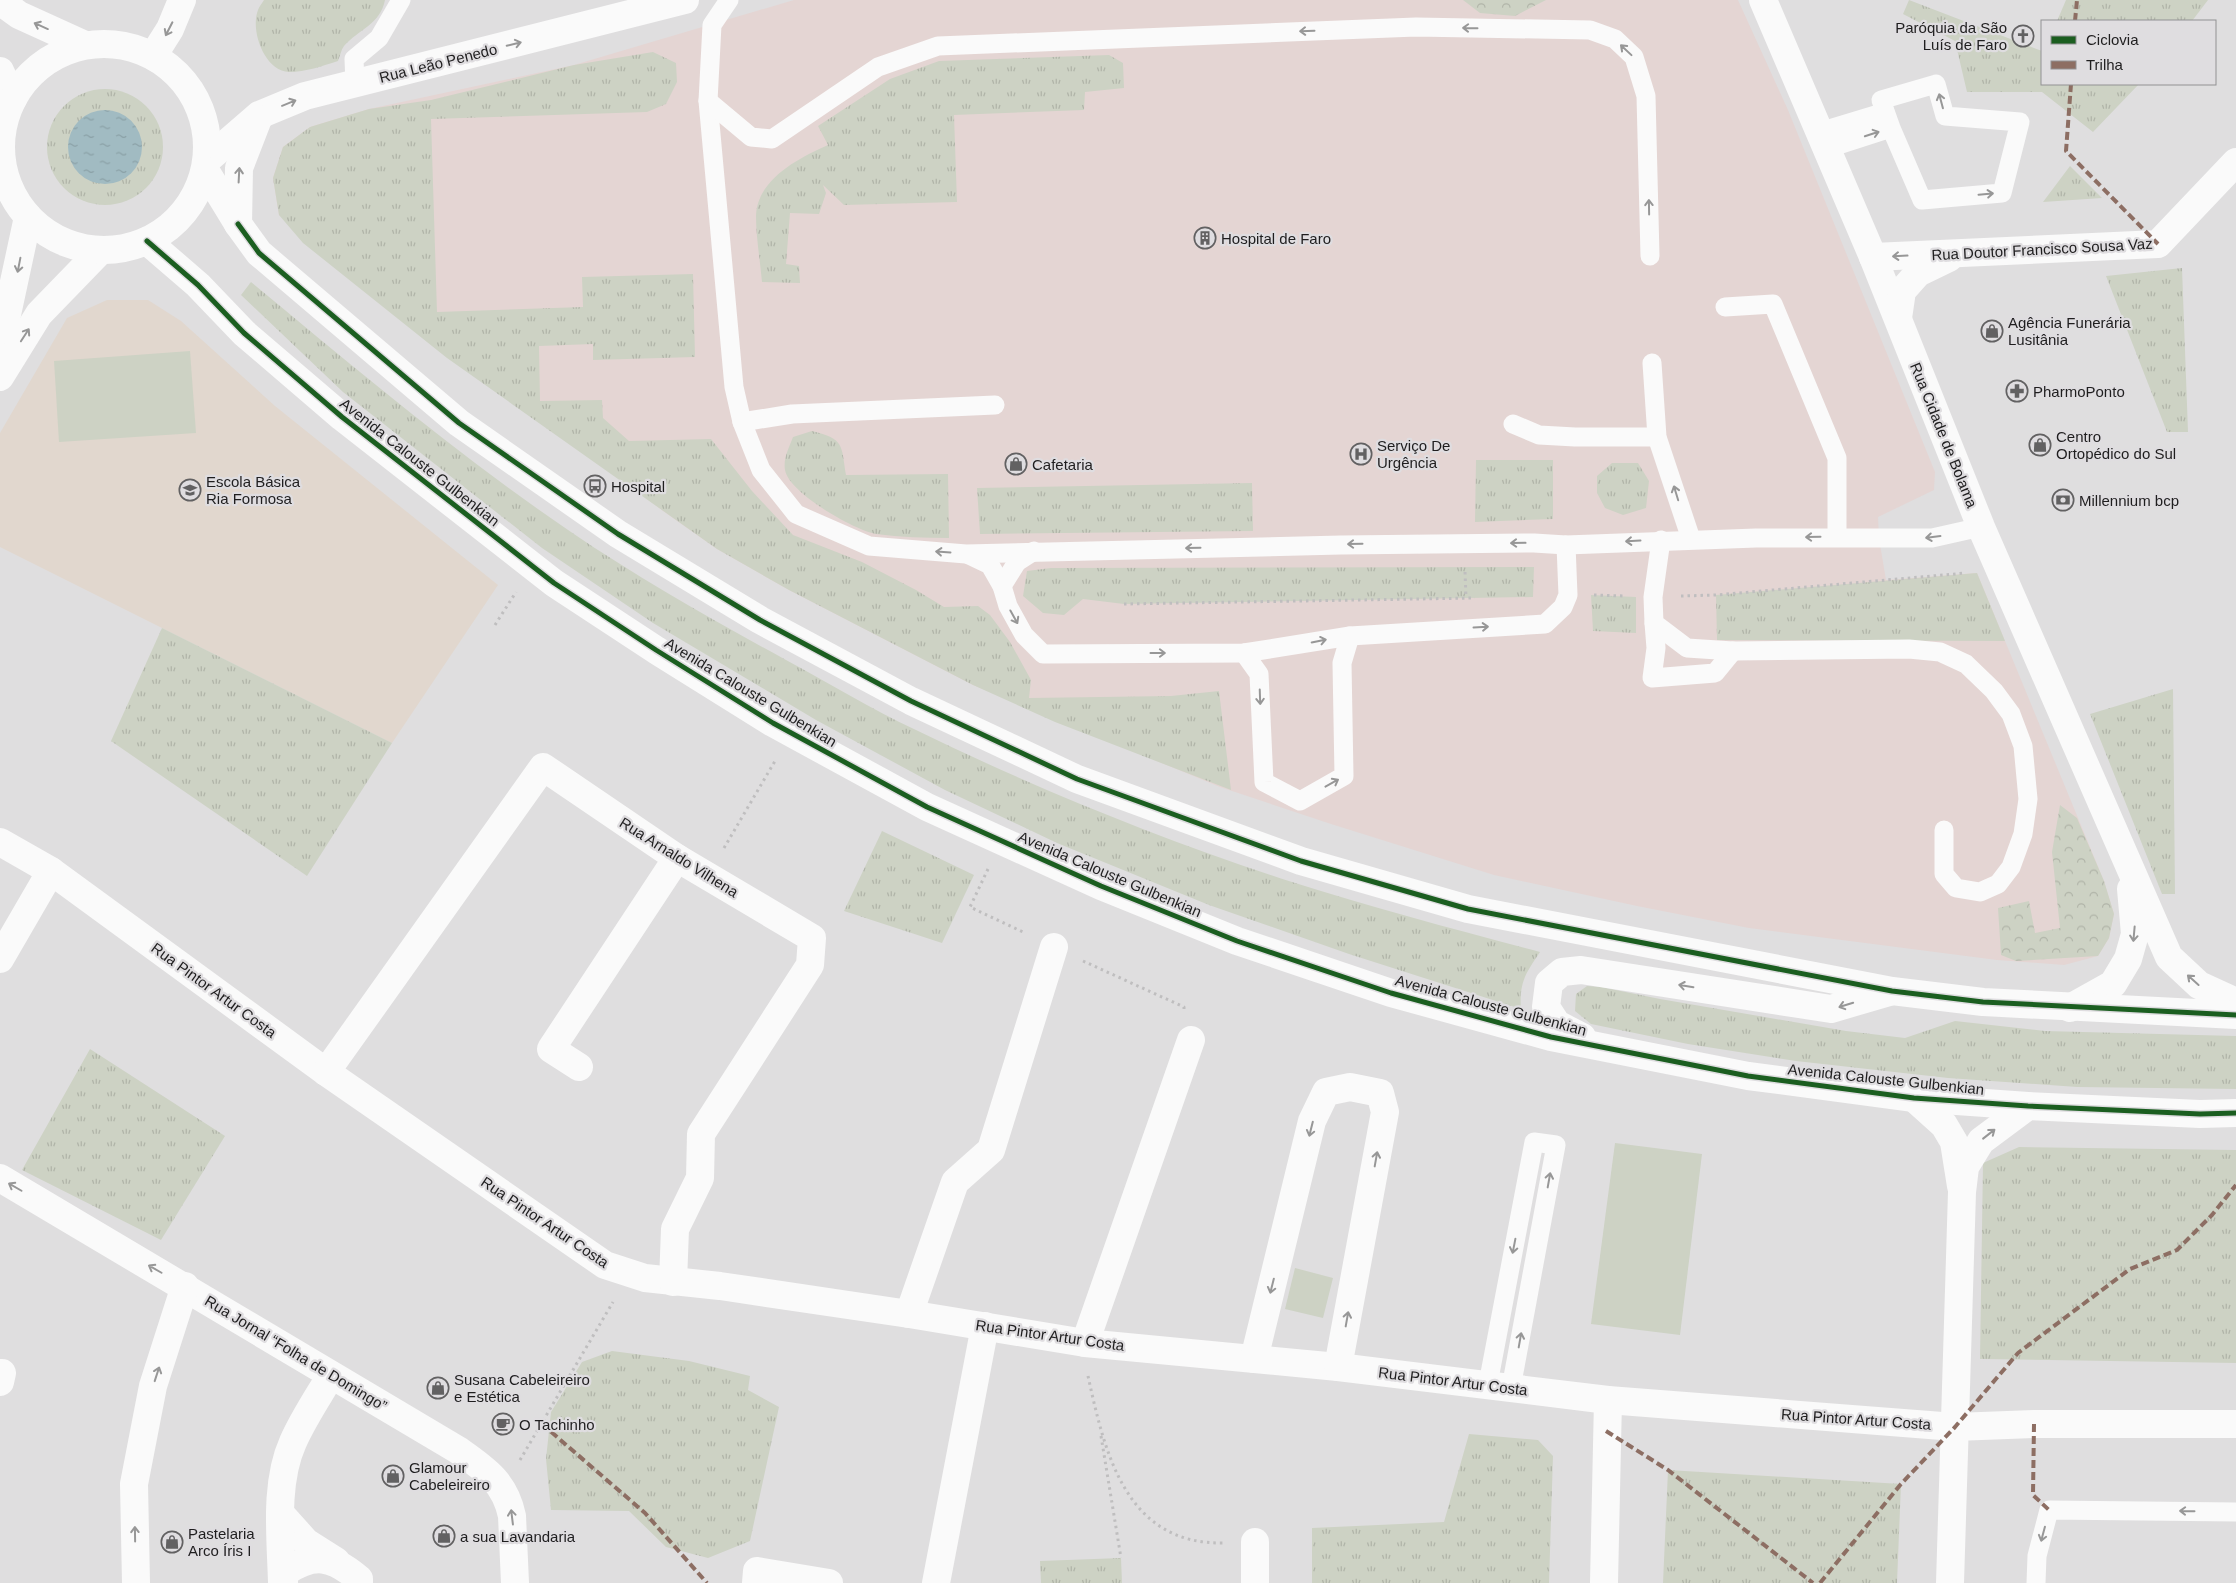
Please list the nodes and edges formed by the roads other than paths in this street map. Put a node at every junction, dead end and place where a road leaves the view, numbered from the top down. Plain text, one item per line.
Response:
1 (182, 0) edge
2 (401, 0) edge
3 (685, 0) edge
4 (729, 0) edge
5 (1762, 0) edge
6 (0, 1) edge
7 (85, 45) junction
8 (154, 56) junction
9 (0, 71) edge
10 (355, 84) junction
11 (708, 101) junction
12 (6, 113) edge
13 (260, 115) junction
14 (1888, 120) junction
15 (1822, 141) junction
16 (2236, 162) edge
17 (206, 165) junction
18 (17, 211) edge
19 (238, 224) junction
20 (148, 241) junction
21 (101, 250) junction
22 (1962, 252) junction
23 (1650, 256) dead end
24 (1873, 257) junction
25 (1725, 307) dead end
26 (1898, 318) junction
27 (0, 347) edge
28 (1652, 363) dead end
29 (0, 377) edge
30 (995, 405) dead end
31 (742, 422) junction
32 (1513, 424) dead end
33 (1657, 437) junction
34 (1981, 528) junction
35 (1837, 536) junction
36 (1690, 539) junction
37 (1660, 540) junction
38 (1566, 545) junction
39 (1034, 551) junction
40 (966, 554) junction
41 (1002, 586) junction
42 (1654, 623) junction
43 (1350, 636) junction
44 (1733, 651) junction
45 (1244, 653) junction
46 (1944, 830) dead end
47 (0, 842) edge
48 (677, 858) junction
49 (2130, 868) junction
50 (51, 871) junction
51 (1054, 947) road end
52 (0, 959) edge
53 (1892, 991) junction
54 (2236, 1002) edge
55 (2070, 1008) junction
56 (2236, 1015) edge
57 (1191, 1040) road end
58 (1600, 1046) junction
59 (578, 1067) dead end
60 (326, 1072) junction
61 (1914, 1098) junction
62 (2028, 1106) junction
63 (2236, 1113) edge
64 (0, 1178) edge
65 (1962, 1192) junction
66 (673, 1282) junction
67 (185, 1286) junction
68 (910, 1314) junction
69 (985, 1326) junction
70 (1086, 1343) junction
71 (1254, 1359) junction
72 (1338, 1367) junction
73 (331, 1375) junction
74 (1500, 1386) junction
75 (1608, 1400) junction
76 (2236, 1424) edge
77 (1955, 1427) junction
78 (2236, 1512) edge
79 (280, 1513) junction
80 (1254, 1542) road end
81 (351, 1574) edge
82 (136, 1583) edge
83 (283, 1583) edge
84 (515, 1583) edge
85 (756, 1583) edge
86 (829, 1583) edge
87 (936, 1583) edge
88 (1255, 1583) edge
89 (1604, 1583) edge
90 (1950, 1583) edge
91 (2036, 1583) edge

1 -> 8 street
2 - 10 lane
10 -> 3 street, Rua Leão Penedo
4 - 11 lane
5 - 15 street, Rua Cidade de Bolama
7 -> 6 street
7 - 8 street
7 - 12 street
8 - 17 street
9 - 12 street
13 -> 10 street, Rua Leão Penedo
23 -> 11 lane
11 - 31 lane
12 - 18 street
13 - 17 street, Rua Leão Penedo
19 -> 13 street
14 -> 14 lane
14 - 15 lane
15 - 24 street, Rua Cidade de Bolama
16 - 22 street, Rua Doutor Francisco Sousa Vaz
17 - 19 street
17 - 20 street
18 - 21 street
18 -> 27 street
19 - 53 street
20 - 21 street
20 - 58 street, Avenida Calouste Gulbenkian
29 -> 21 street
22 -> 24 street, Rua Doutor Francisco Sousa Vaz
22 - 26 street
24 - 26 street, Rua Cidade de Bolama
25 - 35 lane
26 - 34 street, Rua Cidade de Bolama
28 - 33 lane
30 - 31 lane
40 -> 31 lane
32 - 33 lane
36 -> 33 lane
34 -> 35 lane
34 - 49 street, Rua Cidade de Bolama
35 -> 36 lane
36 - 37 lane
37 -> 38 lane
37 - 42 lane
38 -> 39 lane
43 -> 38 lane
39 - 40 lane
39 - 41 lane
40 - 41 lane
41 -> 45 lane
42 - 44 lane
42 - 44 lane
45 -> 43 lane
45 -> 43 lane
44 - 46 lane
47 - 50 street, Rua Pintor Artur Costa
48 - 59 street
48 - 60 street, Rua Arnaldo Vilhena
48 - 66 street, Rua Arnaldo Vilhena
54 -> 49 street, Rua Cidade de Bolama
49 -> 55 street
50 - 52 street
50 - 60 street, Rua Pintor Artur Costa
51 - 68 street
53 - 55 street
53 -> 58 street
55 - 56 street
57 - 70 street
58 - 61 street, Avenida Calouste Gulbenkian
60 - 66 street, Rua Pintor Artur Costa
61 - 62 street, Avenida Calouste Gulbenkian
61 - 65 street
62 - 63 street, Avenida Calouste Gulbenkian
65 -> 62 street
67 -> 64 street, Rua Jornal “Folha de Domingo”
65 - 77 street
66 - 68 street, Rua Pintor Artur Costa
67 - 73 street, Rua Jornal “Folha de Domingo”
82 -> 67 street
68 - 69 street, Rua Pintor Artur Costa
69 - 70 street, Rua Pintor Artur Costa
69 - 87 street
70 - 71 street, Rua Pintor Artur Costa
71 - 72 street, Rua Pintor Artur Costa
72 -> 71 street
72 - 74 street, Rua Pintor Artur Costa
73 - 79 street
84 -> 73 street, Rua Jornal “Folha de Domingo”
74 -> 74 lane
74 - 75 street, Rua Pintor Artur Costa
75 - 77 street, Rua Pintor Artur Costa
75 - 89 street
76 - 77 street, Rua Pintor Artur Costa
77 - 90 street
78 -> 91 lane
79 - 81 street
79 - 83 street
80 - 88 street
81 - 83 street
85 - 86 street

